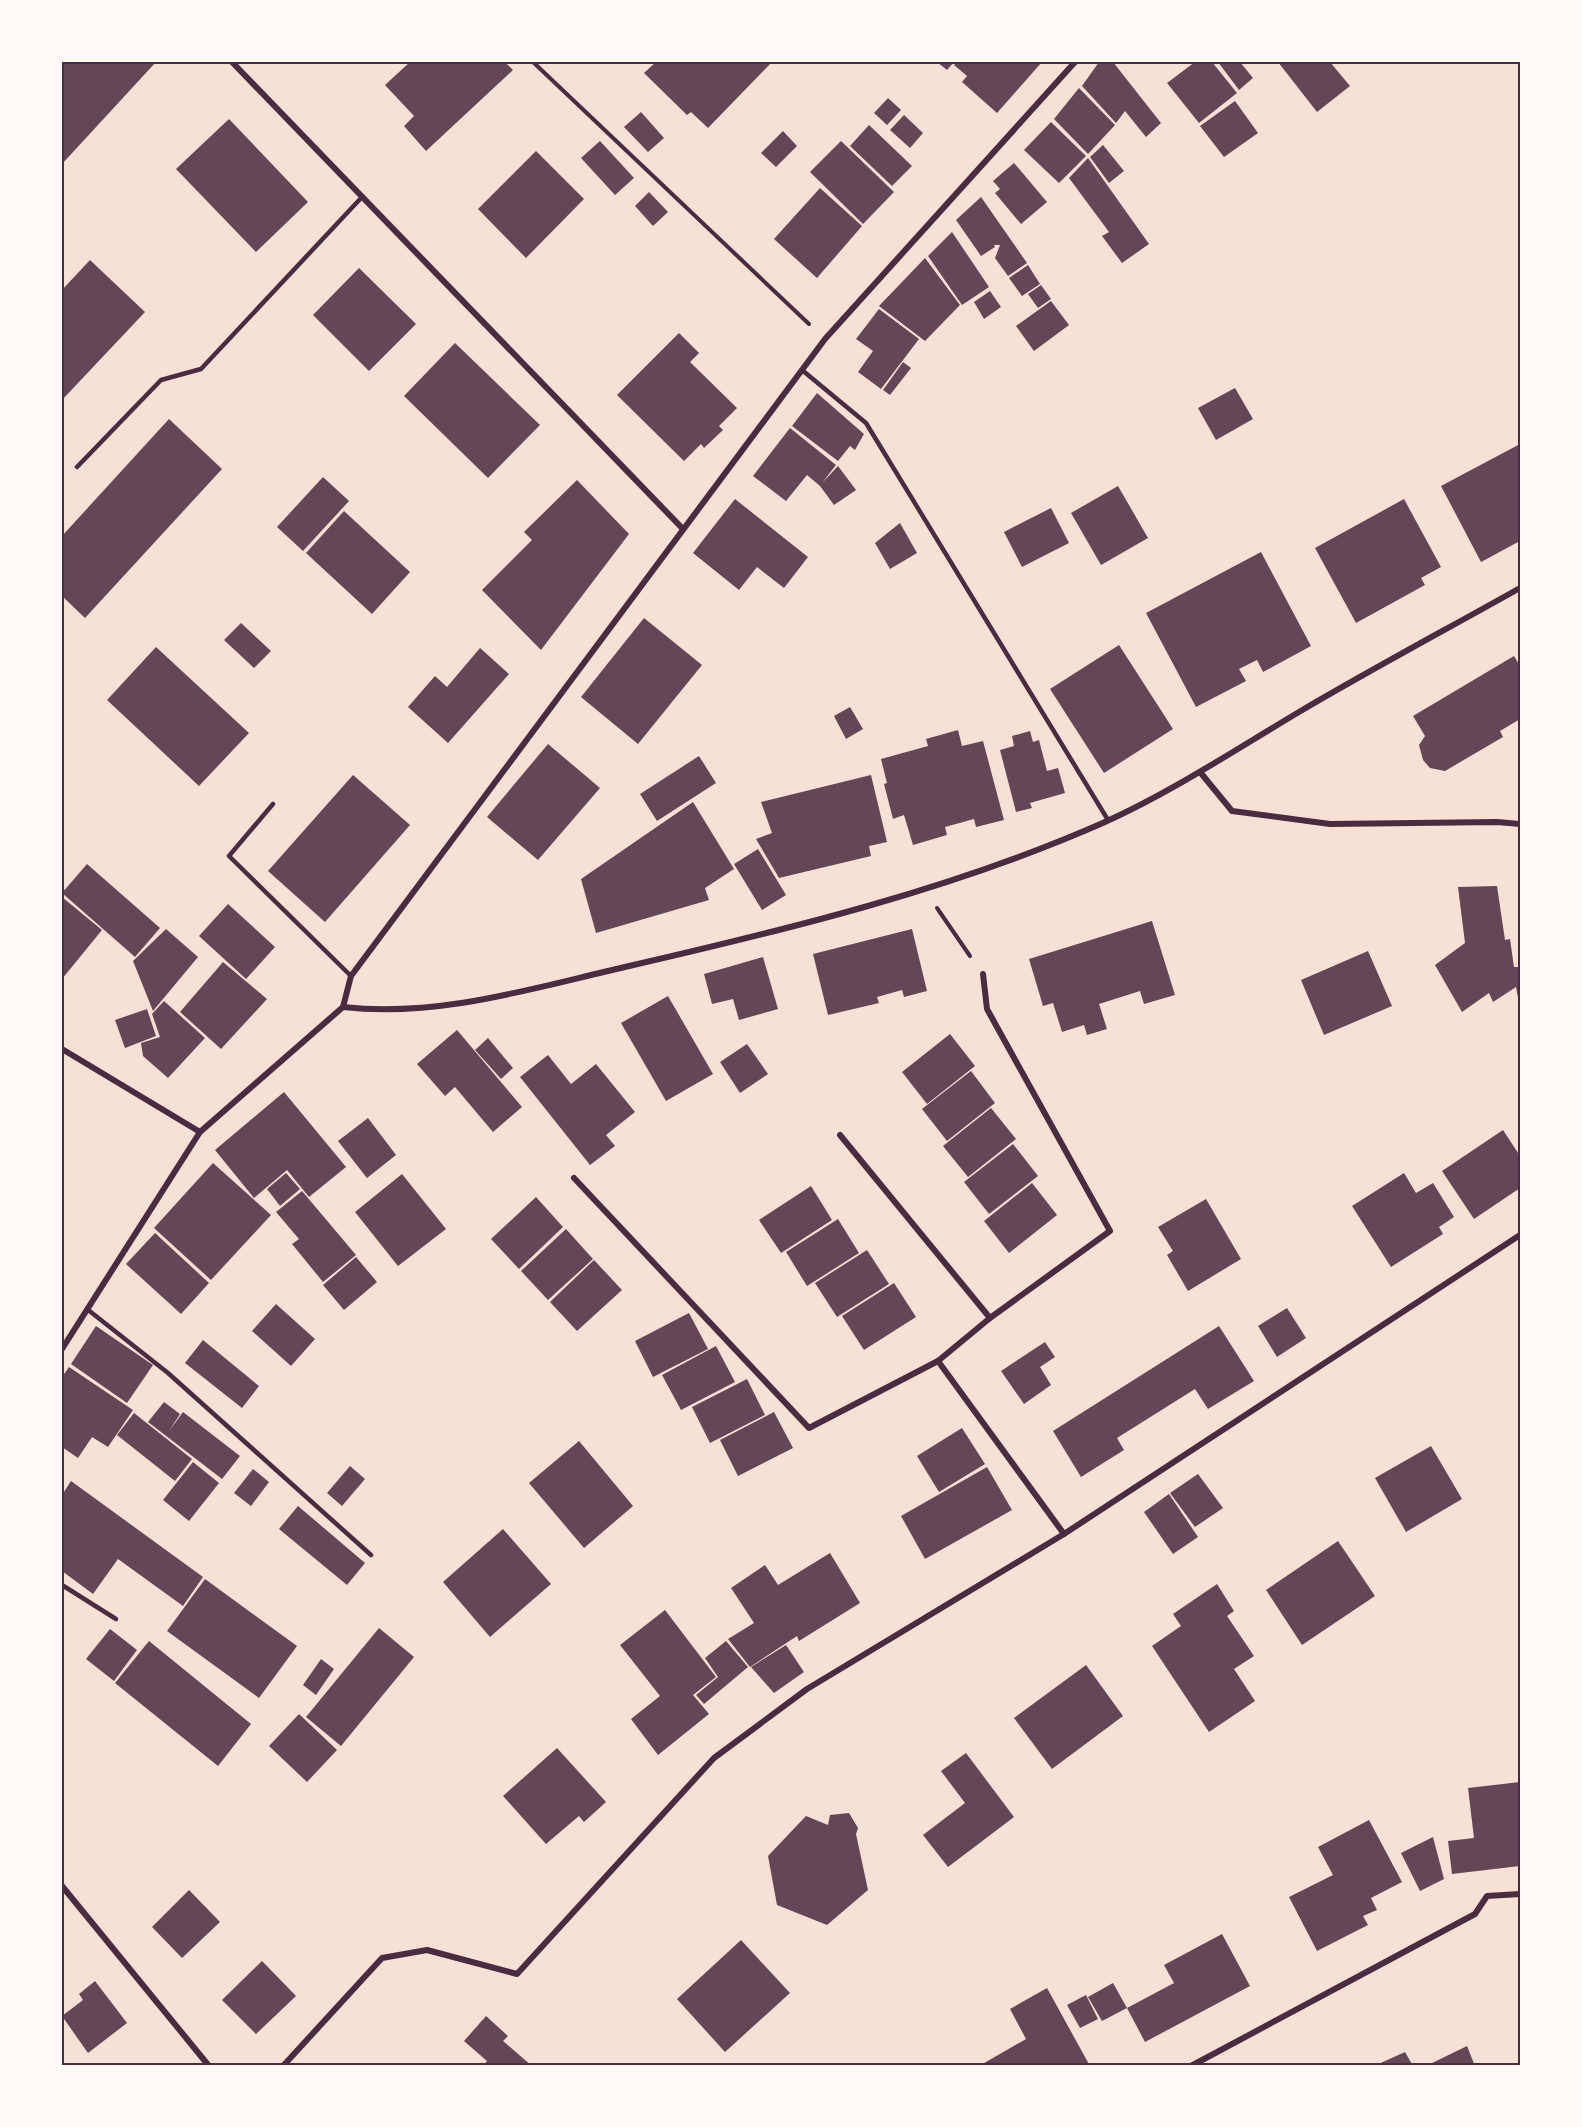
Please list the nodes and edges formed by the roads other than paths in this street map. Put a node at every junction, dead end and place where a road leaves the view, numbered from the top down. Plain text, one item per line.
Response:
1 (232, 62) edge
2 (1075, 62) edge
3 (362, 197) junction
4 (802, 370) junction
5 (77, 467) dead end
6 (683, 529) junction
7 (1521, 588) edge
8 (1200, 772) junction
9 (273, 804) dead end
10 (1108, 820) junction
11 (1521, 824) edge
12 (983, 974) road end
13 (351, 976) junction
14 (343, 1007) junction
15 (62, 1049) edge
16 (200, 1132) junction
17 (840, 1135) dead end
18 (574, 1178) dead end
19 (1521, 1235) edge
20 (87, 1309) junction
21 (990, 1318) junction
22 (62, 1349) edge
23 (938, 1361) junction
24 (1064, 1534) junction
25 (371, 1555) dead end
26 (62, 1585) edge
27 (116, 1619) dead end
28 (62, 1886) edge
29 (1521, 1894) edge
30 (209, 2066) edge
31 (283, 2066) edge
32 (1191, 2066) edge

1 - 3 street
2 - 4 street
3 - 5 lane
3 - 6 street
4 - 6 street
4 - 10 lane
6 - 13 street
7 - 8 street
8 - 10 street
8 - 11 street
9 - 13 lane
10 - 14 street
12 - 21 street
13 - 14 street
14 - 16 street
15 - 16 street
16 - 20 street
17 - 21 street
18 - 23 street
19 - 24 street
20 - 22 street
20 - 25 lane
21 - 23 street
23 - 24 street
24 - 31 street
26 - 27 lane
28 - 30 street
29 - 32 street

